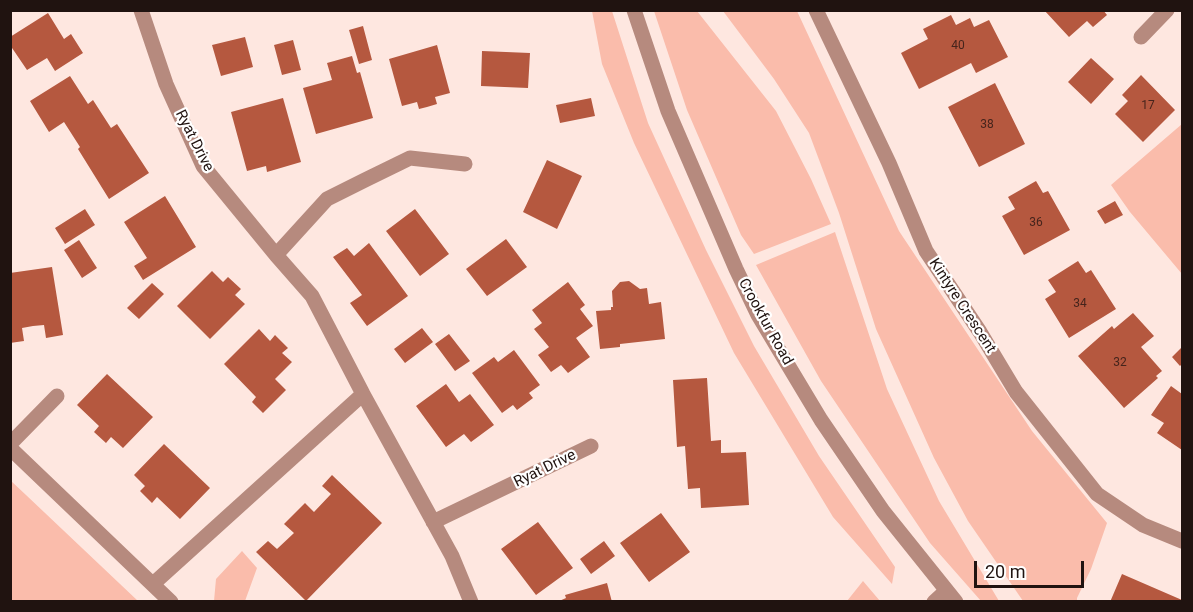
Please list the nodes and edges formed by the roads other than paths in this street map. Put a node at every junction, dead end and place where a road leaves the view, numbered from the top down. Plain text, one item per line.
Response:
1 (141, 10) edge
2 (634, 10) edge
3 (816, 10) edge
4 (1167, 10) edge
5 (1141, 37) dead end
6 (465, 164) dead end
7 (276, 255) junction
8 (363, 394) junction
9 (57, 396) dead end
10 (10, 446) edge
11 (591, 446) dead end
12 (433, 522) junction
13 (1182, 541) edge
14 (153, 584) junction
15 (945, 598) edge
16 (171, 602) edge
17 (471, 602) edge

1 - 7 street, Ryat Drive
2 - 15 street, Crookfur Road
3 - 13 street, Kintyre Crescent
4 - 5 street
6 - 7 street
7 - 8 street, Ryat Drive
8 - 12 street, Ryat Drive
8 - 14 street
9 - 10 street
10 - 14 street
11 - 12 street, Ryat Drive
12 - 17 street, Ryat Drive
14 - 16 street

